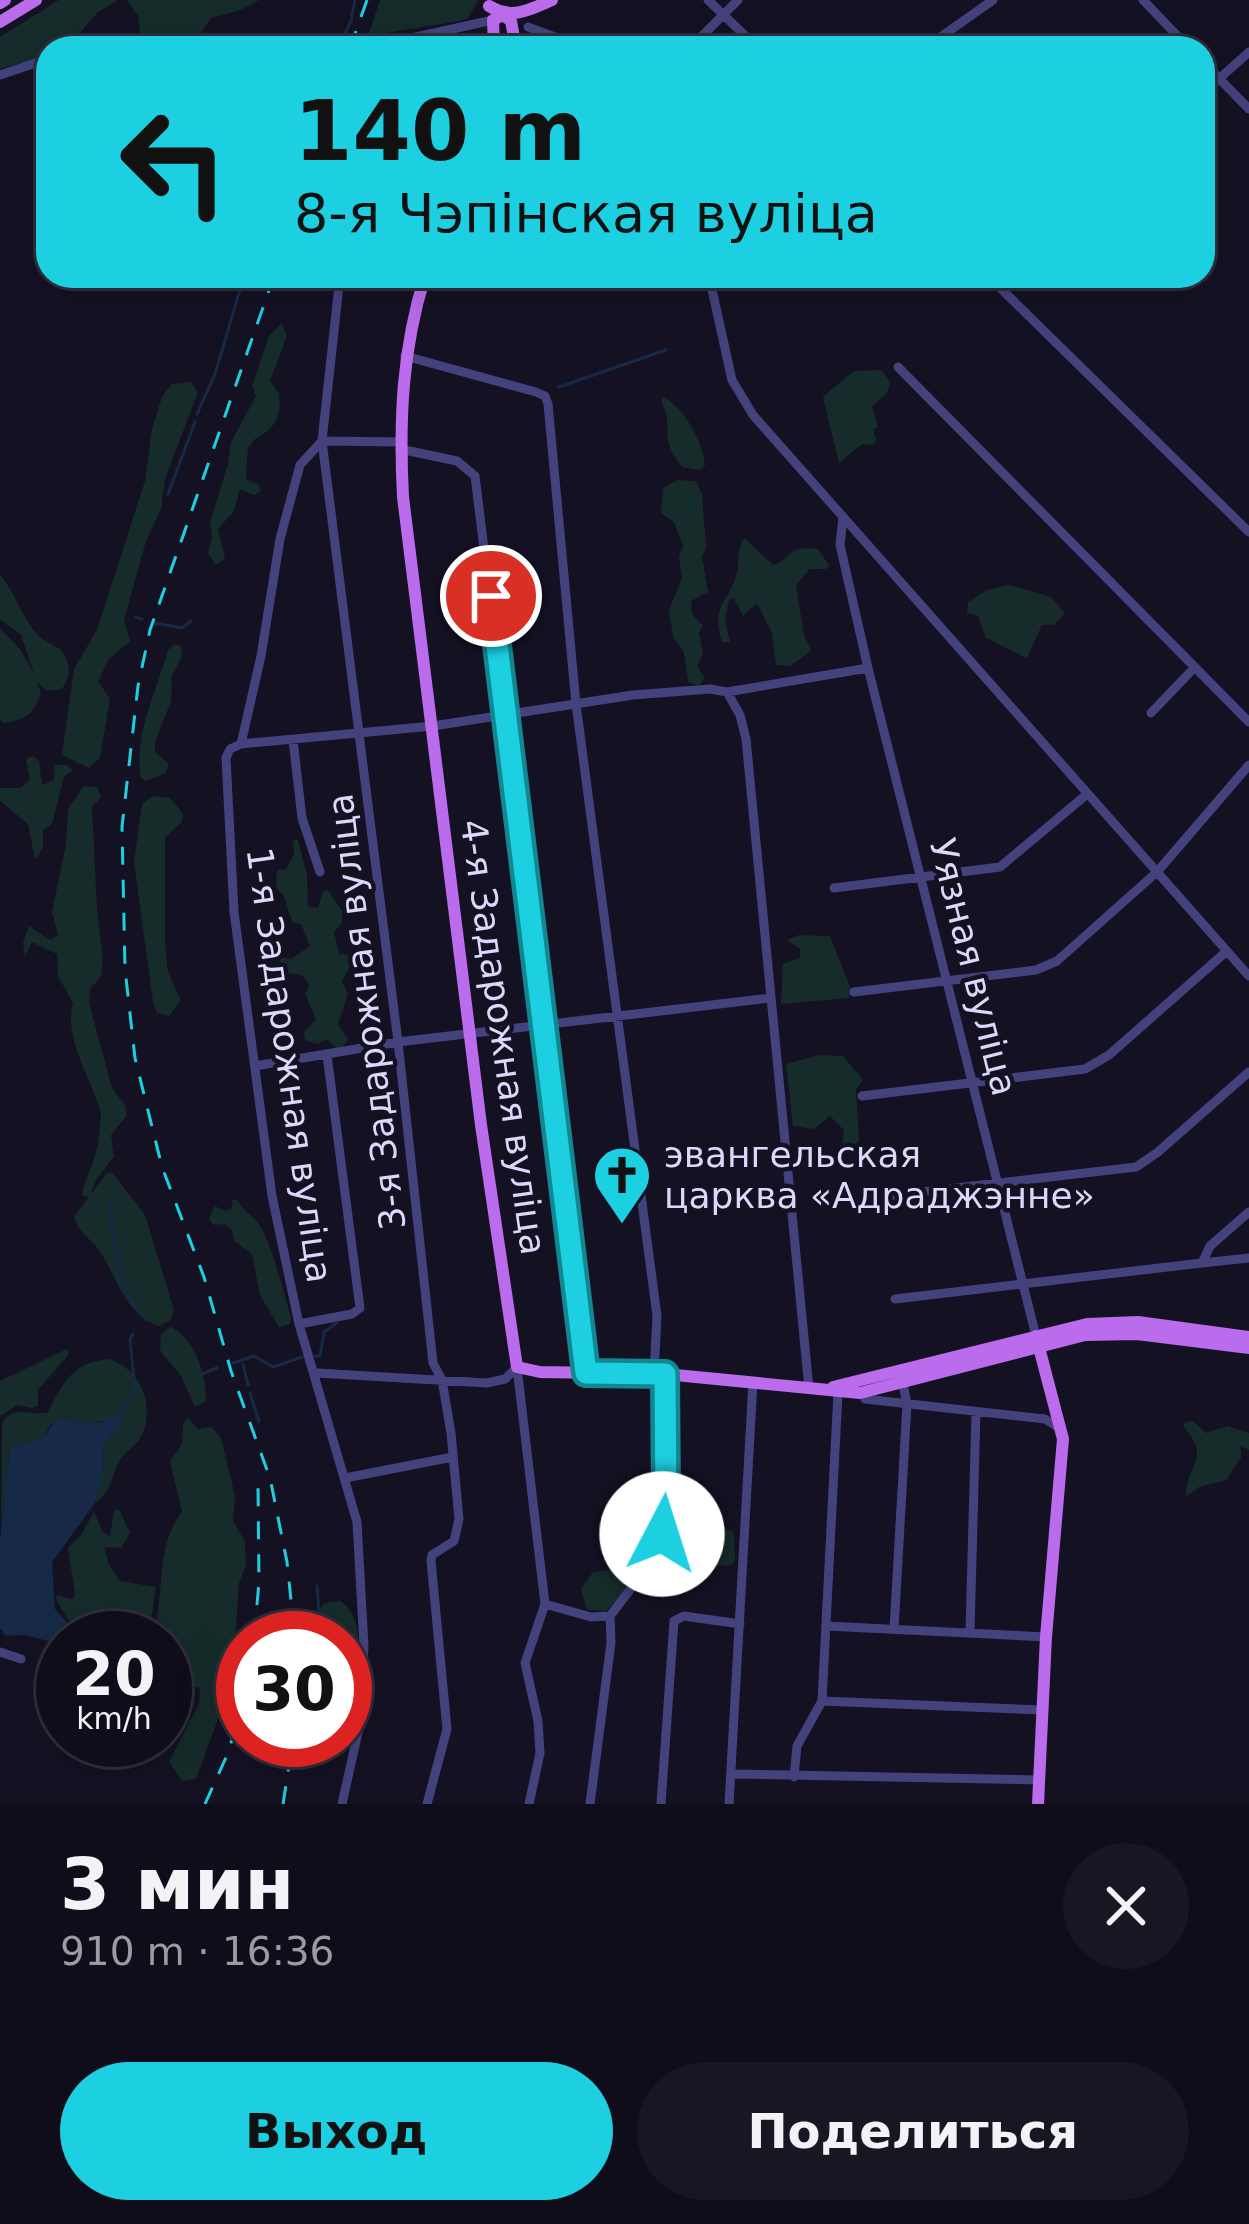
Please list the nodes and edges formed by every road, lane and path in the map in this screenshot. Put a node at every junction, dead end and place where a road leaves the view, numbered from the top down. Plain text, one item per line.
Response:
1 (36, 0) edge
2 (552, 0) edge
3 (708, 0) edge
4 (738, 0) edge
5 (993, 0) edge
6 (1143, 0) edge
7 (523, 12) junction
8 (724, 14) junction
9 (493, 15) edge
10 (0, 22) edge
11 (434, 36) edge
12 (518, 36) edge
13 (518, 36) edge
14 (702, 36) edge
15 (746, 36) edge
16 (942, 36) edge
17 (1178, 36) edge
18 (1249, 52) edge
19 (36, 63) edge
20 (1215, 74) edge
21 (0, 75) edge
22 (1219, 78) junction
23 (1215, 82) edge
24 (1249, 109) edge
25 (339, 288) edge
26 (422, 288) edge
27 (712, 288) edge
28 (1003, 288) edge
29 (405, 356) junction
30 (898, 367) dead end
31 (322, 441) junction
32 (400, 445) junction
33 (843, 517) junction
34 (1249, 532) edge
35 (859, 534) junction
36 (840, 545) junction
37 (868, 668) junction
38 (1195, 668) junction
39 (727, 692) junction
40 (576, 704) junction
41 (1151, 713) dead end
42 (507, 714) junction
43 (1249, 722) edge
44 (433, 726) junction
45 (359, 733) junction
46 (293, 740) junction
47 (241, 744) junction
48 (1249, 765) edge
49 (1087, 795) junction
50 (320, 872) dead end
51 (1156, 872) junction
52 (922, 877) junction
53 (834, 887) dead end
54 (1226, 951) junction
55 (1249, 976) edge
56 (946, 981) junction
57 (854, 992) dead end
58 (771, 998) junction
59 (620, 1018) junction
60 (545, 1024) junction
61 (471, 1035) junction
62 (398, 1042) junction
63 (327, 1055) junction
64 (255, 1066) junction
65 (1249, 1072) edge
66 (972, 1083) junction
67 (862, 1096) dead end
68 (997, 1183) junction
69 (878, 1197) dead end
70 (1249, 1212) edge
71 (1249, 1258) edge
72 (1202, 1263) junction
73 (1023, 1285) junction
74 (895, 1299) dead end
75 (299, 1324) junction
76 (1249, 1337) edge
77 (1037, 1342) junction
78 (1249, 1348) edge
79 (517, 1367) junction
80 (316, 1373) junction
81 (586, 1373) junction
82 (660, 1374) junction
83 (442, 1380) junction
84 (753, 1382) junction
85 (902, 1384) junction
86 (815, 1389) junction
87 (838, 1393) junction
88 (862, 1396) junction
89 (907, 1404) junction
90 (976, 1412) junction
91 (1061, 1429) junction
92 (453, 1457) junction
93 (345, 1478) junction
94 (545, 1604) junction
95 (610, 1616) junction
96 (740, 1624) junction
97 (826, 1626) junction
98 (895, 1628) junction
99 (970, 1631) junction
100 (1046, 1637) junction
101 (0, 1652) edge
102 (21, 1659) dead end
103 (822, 1701) junction
104 (1042, 1710) junction
105 (733, 1774) junction
106 (794, 1777) junction
107 (1038, 1780) junction
108 (343, 1804) edge
109 (427, 1804) edge
110 (529, 1804) edge
111 (590, 1804) edge
112 (661, 1804) edge
113 (729, 1804) edge
114 (1038, 1804) edge

1 - 10 main road
2 - 7 main road
3 - 8 street
4 - 8 street
5 - 16 street
6 - 17 street
7 - 9 main road
7 - 12 main road
8 - 14 street
8 - 15 street
9 - 11 street
9 - 13 main road
18 - 22 street
19 - 21 street
20 - 22 street
22 - 23 street
22 - 24 street
25 - 31 street, 1-я Задарожная вуліца
26 - 29 main road, 4-я Задарожная вуліца
27 - 33 street
28 - 34 street
29 - 32 main road, 4-я Задарожная вуліца
29 - 40 street
30 - 38 street
31 - 32 street
31 - 45 street, 3-я Задарожная вуліца
31 - 47 street, 1-я Задарожная вуліца
32 - 42 street
32 - 44 main road, 4-я Задарожная вуліца
33 - 35 street
33 - 36 street, Уязная вуліца
35 - 36 street
35 - 49 street
36 - 37 street, Уязная вуліца
37 - 39 street
37 - 52 street, Уязная вуліца
38 - 41 street
38 - 43 street
39 - 40 street
39 - 58 street
40 - 42 street
40 - 59 street
42 - 44 street
42 - 60 street
44 - 45 street
44 - 61 main road, 4-я Задарожная вуліца
45 - 46 street
45 - 62 street, 3-я Задарожная вуліца
46 - 47 street
46 - 50 street
47 - 64 street, 1-я Задарожная вуліца
48 - 51 street
49 - 51 street
49 - 52 street
51 - 54 street
51 - 56 street
52 - 53 street
52 - 56 street, Уязная вуліца
54 - 55 street
54 - 66 street
56 - 57 street
56 - 66 street, Уязная вуліца
58 - 59 street
58 - 86 street
59 - 60 street
59 - 82 street
60 - 61 street
60 - 81 street
61 - 62 street
61 - 79 main road, 4-я Задарожная вуліца
62 - 63 street
62 - 83 street, 3-я Задарожная вуліца
63 - 64 street
63 - 75 street
64 - 75 street, 1-я Задарожная вуліца
65 - 68 street
66 - 67 street
66 - 68 street, Уязная вуліца
68 - 69 street
68 - 73 street, Уязная вуліца
70 - 72 street
71 - 72 street
72 - 73 street
73 - 74 street
73 - 77 street, Уязная вуліца
75 - 80 street, 1-я Задарожная вуліца
76 - 77 main road
77 - 78 main road
77 - 85 main road
77 - 86 main road
77 - 91 main road, Уязная вуліца
79 - 81 main road
79 - 83 street
79 - 94 street, 4-я Задарожная вуліца
80 - 83 street
80 - 93 street, 1-я Задарожная вуліца
81 - 82 main road
82 - 84 main road
82 - 95 street
83 - 92 street, 3-я Задарожная вуліца
84 - 86 main road
84 - 96 street
85 - 88 main road
85 - 89 street
86 - 87 main road
87 - 88 main road
87 - 97 street
88 - 89 street
89 - 90 street
89 - 98 street
90 - 91 street
90 - 99 street
91 - 100 main road, Уязная вуліца
92 - 93 street
92 - 109 street, 3-я Задарожная вуліца
93 - 108 street, 1-я Задарожная вуліца
94 - 95 street
94 - 110 street, 4-я Задарожная вуліца
95 - 111 street
96 - 105 street
96 - 112 street
97 - 98 street
97 - 103 street
98 - 99 street
99 - 100 street
100 - 104 main road, Уязная вуліца
101 - 102 street
103 - 104 street
103 - 106 street
104 - 107 main road, Уязная вуліца
105 - 106 street
105 - 113 street
106 - 107 street
107 - 114 main road, Уязная вуліца

